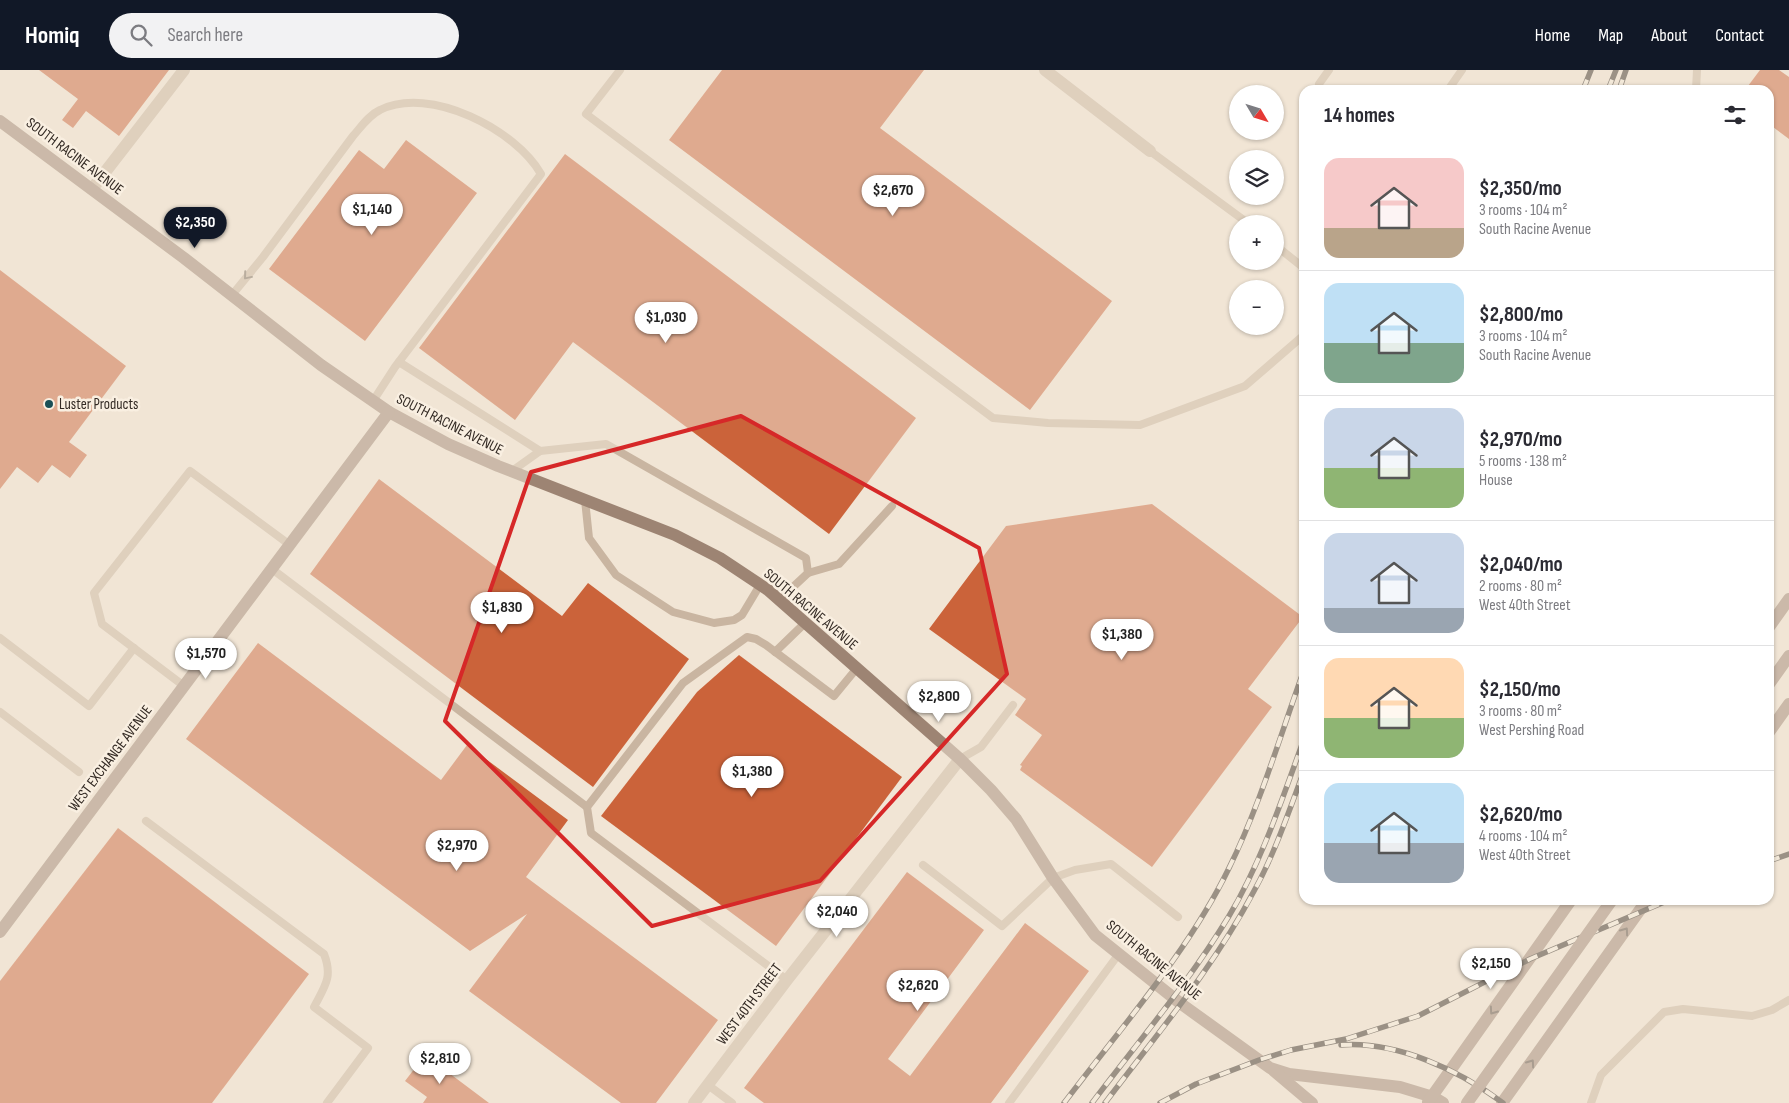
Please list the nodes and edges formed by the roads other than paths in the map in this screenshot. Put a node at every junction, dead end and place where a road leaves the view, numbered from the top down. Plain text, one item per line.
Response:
1 (184, 70) edge
2 (620, 70) edge
3 (1045, 70) edge
4 (1329, 70) edge
5 (1462, 70) edge
6 (1697, 70) edge
7 (1319, 84) dead end
8 (1452, 85) edge
9 (1696, 85) edge
10 (0, 121) edge
11 (1150, 151) joint
12 (92, 189) junction
13 (1237, 215) edge
14 (1284, 252) edge
15 (1299, 264) edge
16 (232, 295) junction
17 (1299, 339) edge
18 (399, 362) junction
19 (373, 401) junction
20 (389, 412) junction
21 (540, 451) junction
22 (512, 471) junction
23 (585, 500) junction
24 (892, 506) dead end
25 (290, 545) junction
26 (272, 568) junction
27 (808, 573) junction
28 (760, 585) junction
29 (779, 600) junction
30 (1789, 600) edge
31 (1774, 620) edge
32 (805, 623) junction
33 (0, 638) edge
34 (134, 648) junction
35 (775, 652) junction
36 (1789, 656) edge
37 (857, 668) junction
38 (1774, 677) edge
39 (184, 686) junction
40 (1789, 704) edge
41 (1013, 706) dead end
42 (0, 712) edge
43 (1774, 725) edge
44 (960, 759) junction
45 (79, 772) dead end
46 (587, 807) junction
47 (146, 821) dead end
48 (923, 865) dead end
49 (1053, 878) junction
50 (1568, 905) edge
51 (1608, 905) edge
52 (1643, 905) edge
53 (1178, 917) dead end
54 (0, 932) edge
55 (1118, 955) junction
56 (787, 980) junction
57 (1789, 1000) edge
58 (1270, 1068) junction
59 (708, 1085) junction
60 (1434, 1101) edge
61 (327, 1103) edge
62 (694, 1103) edge
63 (732, 1103) edge
64 (1009, 1103) edge
65 (1312, 1103) edge
66 (1467, 1103) edge
67 (1502, 1103) edge
68 (1591, 1103) edge

1 - 12 street
2 - 17 lane
3 - 11 street
4 - 7 lane
5 - 8 lane
6 - 9 lane
10 - 12 street, SOUTH RACINE AVENUE
11 - 13 lane
12 - 16 street, SOUTH RACINE AVENUE
14 - 15 lane
18 -> 16 lane
16 - 19 street, SOUTH RACINE AVENUE
18 - 19 lane
18 - 21 lane
19 - 20 street, SOUTH RACINE AVENUE
20 - 22 street, SOUTH RACINE AVENUE
20 - 25 street, WEST EXCHANGE AVENUE
21 - 22 lane
21 - 27 lane
22 - 23 street, SOUTH RACINE AVENUE
23 - 28 street, SOUTH RACINE AVENUE
23 - 28 lane
24 - 27 lane
25 - 26 street, WEST EXCHANGE AVENUE
25 - 34 lane
26 - 39 street, WEST EXCHANGE AVENUE
26 - 46 lane
27 - 29 lane
28 - 29 street, SOUTH RACINE AVENUE
29 - 32 street, SOUTH RACINE AVENUE
30 - 31 street
32 - 35 lane
32 - 37 street, SOUTH RACINE AVENUE
33 - 34 lane
34 - 39 lane
35 - 37 lane
35 - 46 lane
36 - 38 street
37 - 44 street, SOUTH RACINE AVENUE
39 - 54 street, WEST EXCHANGE AVENUE
40 - 43 street
41 - 44 lane
42 - 45 lane
44 - 49 street, SOUTH RACINE AVENUE
44 - 56 street, WEST 40TH STREET
46 - 56 lane
47 - 61 lane
48 - 49 lane
49 - 53 lane
49 - 55 street, SOUTH RACINE AVENUE
50 -> 60 street
51 - 66 street, bridge
67 -> 52 street
55 - 58 street, SOUTH RACINE AVENUE
55 - 64 lane
56 - 59 street, WEST 40TH STREET
57 - 68 lane
58 - 60 street, SOUTH RACINE AVENUE
58 - 65 street
59 - 62 street, WEST 40TH STREET
59 - 63 lane

